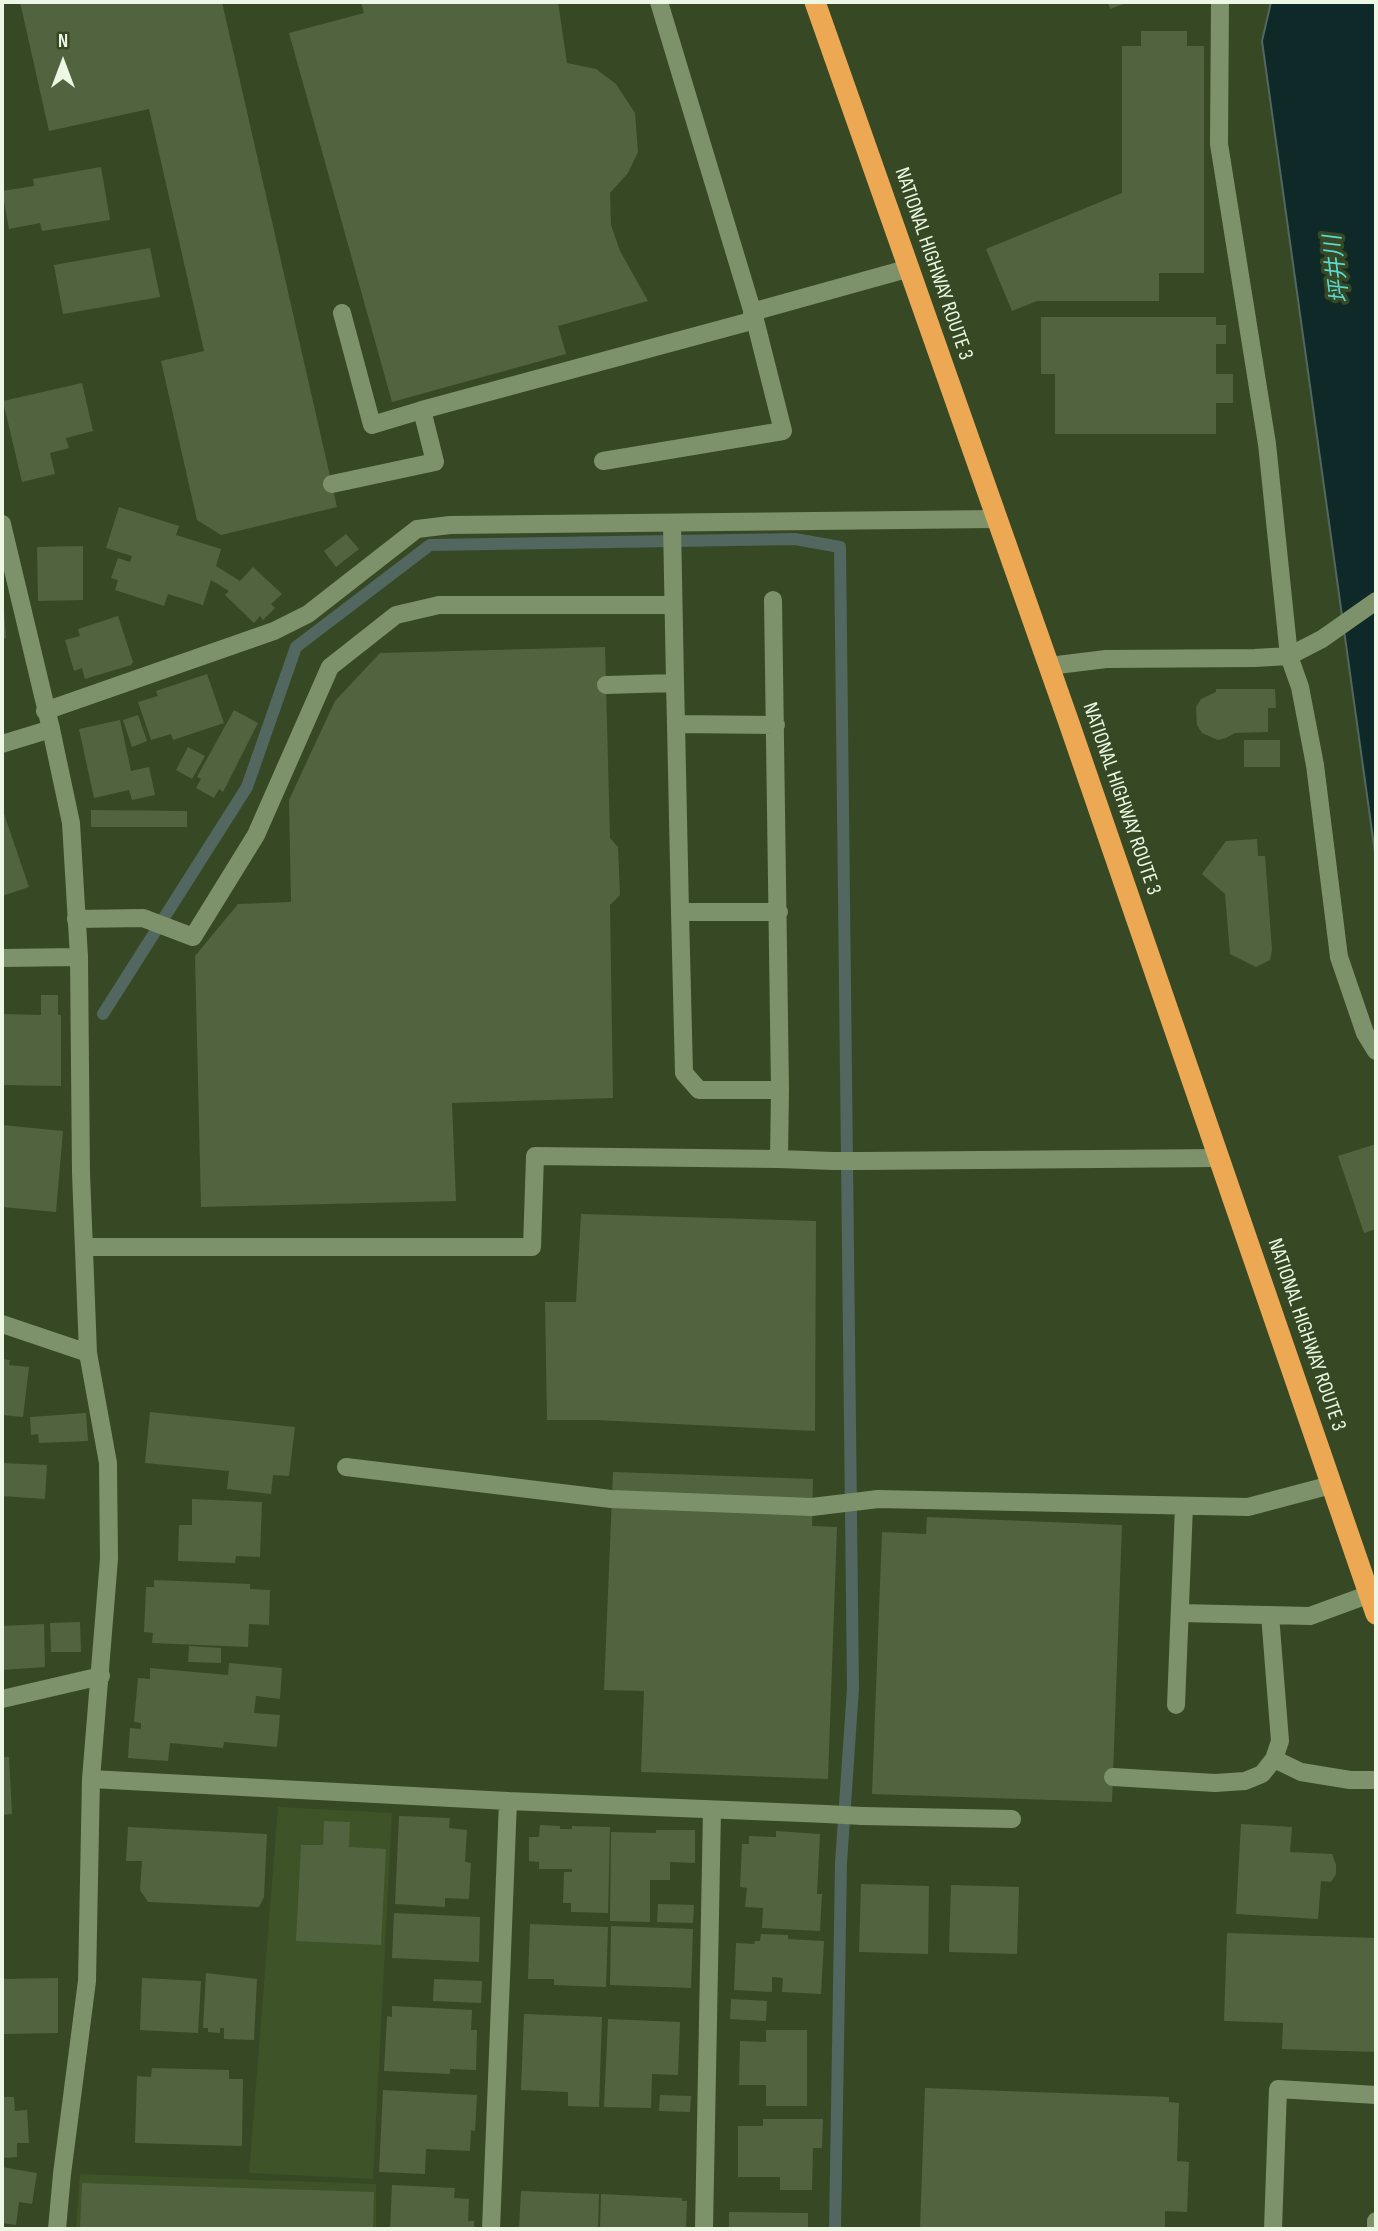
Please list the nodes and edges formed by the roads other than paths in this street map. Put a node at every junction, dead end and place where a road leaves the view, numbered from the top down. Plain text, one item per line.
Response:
1 (815, 2) edge
2 (1220, 2) edge
3 (664, 3) edge
4 (910, 268) junction
5 (342, 313) dead end
6 (753, 316) junction
7 (422, 410) junction
8 (603, 461) dead end
9 (332, 484) dead end
10 (996, 519) junction
11 (672, 523) junction
12 (2, 524) edge
13 (773, 600) dead end
14 (1376, 601) edge
15 (673, 605) junction
16 (1289, 656) junction
17 (1049, 666) junction
18 (676, 683) junction
19 (606, 685) dead end
20 (45, 711) junction
21 (676, 724) junction
22 (776, 725) junction
23 (51, 729) junction
24 (2, 744) edge
25 (680, 912) junction
26 (779, 912) junction
27 (76, 919) junction
28 (79, 957) junction
29 (2, 958) edge
30 (1376, 1051) edge
31 (780, 1090) junction
32 (1219, 1158) junction
33 (779, 1159) junction
34 (85, 1247) junction
35 (2, 1324) edge
36 (88, 1353) junction
37 (346, 1468) dead end
38 (1331, 1485) junction
39 (1184, 1506) junction
40 (1373, 1604) edge
41 (1180, 1613) junction
42 (1270, 1615) junction
43 (101, 1676) junction
44 (2, 1699) edge
45 (1176, 1705) dead end
46 (1274, 1759) junction
47 (1113, 1777) dead end
48 (91, 1779) junction
49 (1376, 1780) edge
50 (508, 1801) junction
51 (712, 1810) junction
52 (1012, 1819) dead end
53 (1376, 2095) edge
54 (1376, 2221) edge
55 (57, 2229) edge
56 (491, 2229) edge
57 (704, 2229) edge
58 (1273, 2229) edge
59 (1376, 2229) edge

1 - 4 highway, NATIONAL HIGHWAY ROUTE 3
2 - 16 street
3 - 6 street
4 - 6 street
4 - 10 highway, NATIONAL HIGHWAY ROUTE 3
5 - 7 street
6 - 7 street
6 - 8 street
7 - 9 street
10 - 11 street
10 - 17 highway, NATIONAL HIGHWAY ROUTE 3
11 - 15 street
11 - 20 street
12 - 20 street
13 - 22 street
14 - 16 street
15 - 18 street
15 - 27 street
16 - 17 street
16 - 30 street
17 - 32 highway, NATIONAL HIGHWAY ROUTE 3
18 - 19 street
18 - 21 street
20 - 23 street
21 - 22 street
21 - 25 street
22 - 26 street
23 - 24 street
23 - 27 street
25 - 26 street
25 - 31 street
26 - 31 street
27 - 28 street
28 - 29 street
28 - 34 street
31 - 33 street
32 - 33 street
32 - 38 highway, NATIONAL HIGHWAY ROUTE 3
33 - 34 street
34 - 36 street
35 - 36 street
36 - 43 street
37 - 39 street
38 - 39 street
38 - 40 highway, NATIONAL HIGHWAY ROUTE 3
39 - 41 street
40 - 42 street
41 - 42 street
41 - 45 street
42 - 46 street
43 - 44 street
43 - 48 street
46 - 47 street
46 - 49 street
48 - 50 street
48 - 55 street
50 - 51 street
50 - 56 street
51 - 52 street
51 - 57 street
53 - 58 street
54 - 59 street

